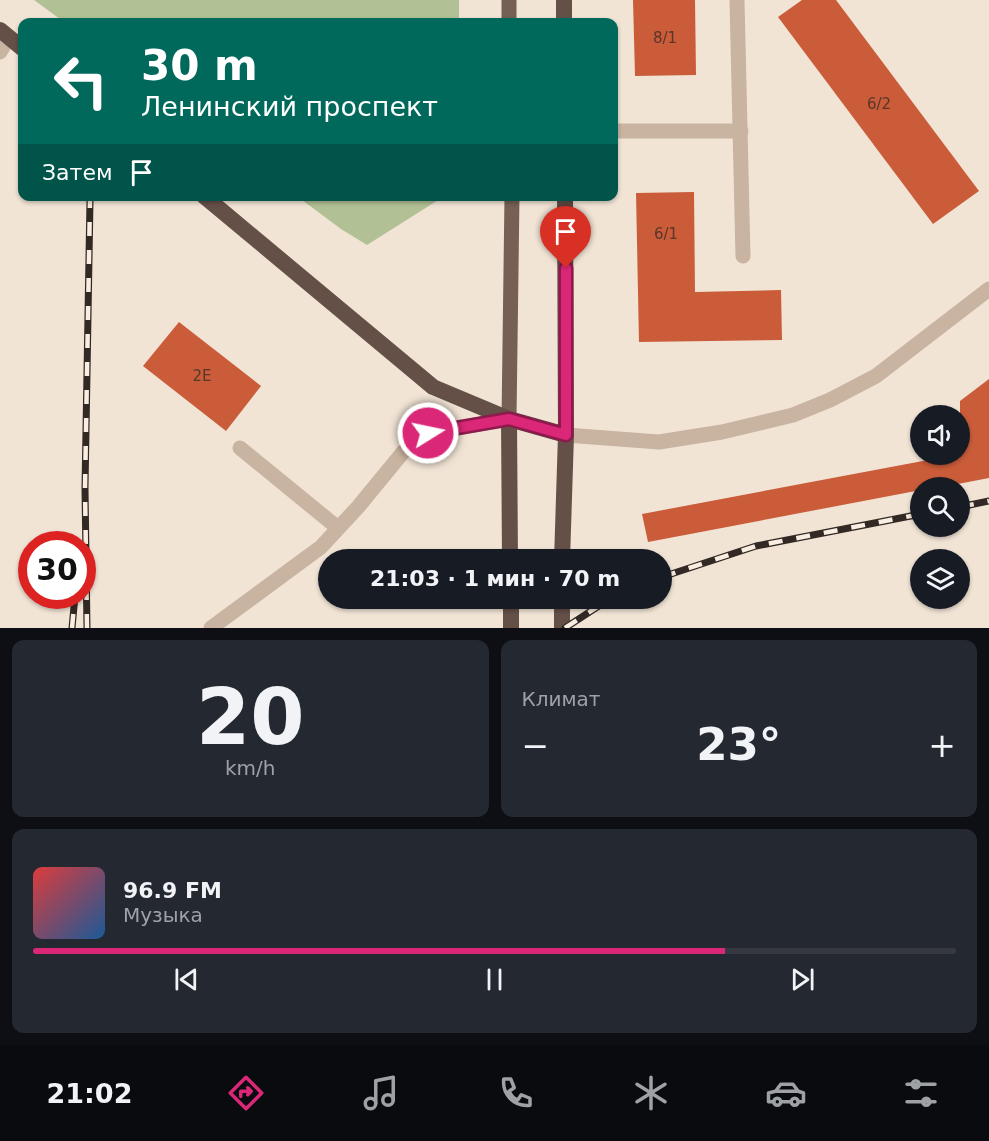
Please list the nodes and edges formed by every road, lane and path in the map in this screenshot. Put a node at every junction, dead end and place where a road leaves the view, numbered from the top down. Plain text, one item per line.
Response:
1 (509, 0) edge
2 (564, 0) edge
3 (737, 0) edge
4 (509, 18) edge
5 (564, 18) edge
6 (4, 33) edge
7 (18, 45) edge
8 (0, 52) edge
9 (618, 131) edge
10 (741, 131) junction
11 (210, 201) edge
12 (512, 201) edge
13 (565, 201) edge
14 (743, 256) dead end
15 (989, 289) edge
16 (509, 419) junction
17 (566, 435) junction
18 (240, 448) dead end
19 (338, 528) junction
20 (510, 549) edge
21 (562, 549) edge
22 (511, 609) edge
23 (562, 609) edge
24 (211, 628) edge
25 (511, 628) edge
26 (562, 628) edge

1 - 4 main road
2 - 5 highway
3 - 10 street
6 - 7 highway
6 - 8 street
9 - 10 street
10 - 14 street
11 - 16 highway
12 - 16 main road
13 - 17 highway
15 - 17 street
16 - 17 highway
16 - 19 street
16 - 20 highway
17 - 21 highway
18 - 19 street
19 - 24 street
22 - 25 highway
23 - 26 highway

